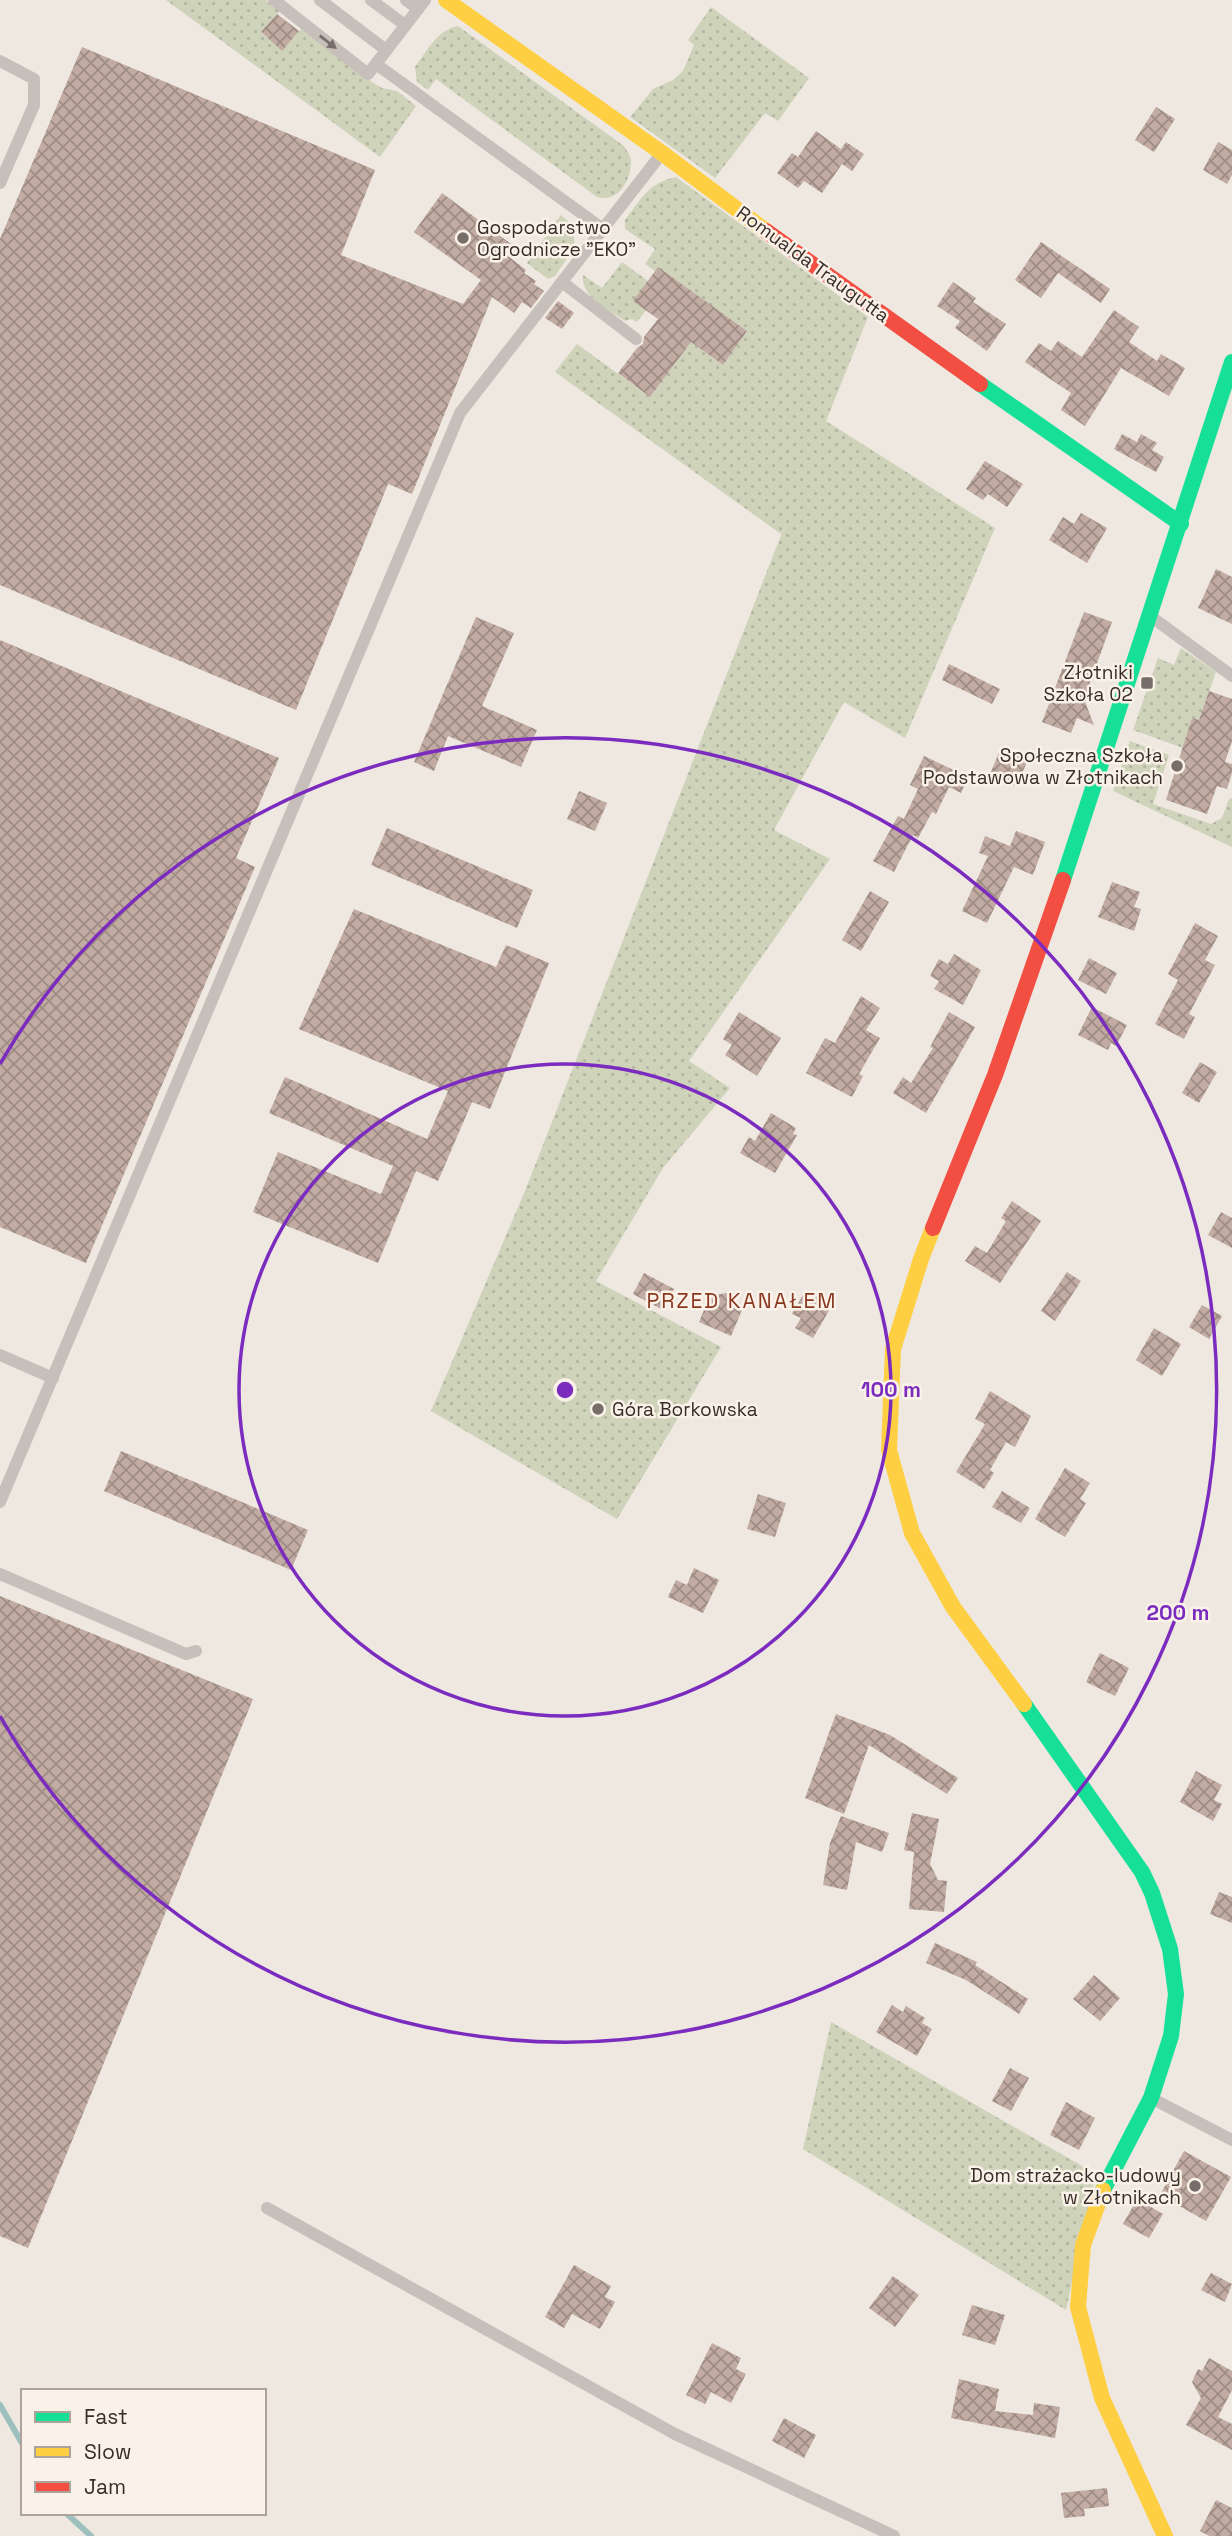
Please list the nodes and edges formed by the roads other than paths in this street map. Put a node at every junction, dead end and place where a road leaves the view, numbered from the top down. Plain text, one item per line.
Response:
1 (274, 0) edge
2 (320, 0) edge
3 (371, 0) edge
4 (406, 0) edge
5 (446, 0) edge
6 (421, 4) edge
7 (405, 25) junction
8 (386, 50) junction
9 (0, 61) edge
10 (376, 64) junction
11 (662, 153) junction
12 (0, 183) edge
13 (603, 229) junction
14 (562, 282) junction
15 (636, 339) dead end
16 (1232, 362) edge
17 (1181, 524) junction
18 (1150, 616) junction
19 (1232, 676) edge
20 (0, 1355) edge
21 (53, 1378) junction
22 (0, 1502) edge
23 (0, 1574) edge
24 (196, 1651) dead end
25 (1151, 2098) junction
26 (1232, 2140) edge
27 (267, 2208) dead end
28 (894, 2536) edge
29 (1165, 2536) edge

1 -> 10 lane
2 - 8 lane
3 - 7 lane
4 - 6 lane
5 - 11 street, Romualda Traugutta
6 - 7 lane
7 - 8 lane
8 - 10 lane
9 - 12 lane
10 - 13 lane
11 - 13 lane
11 - 17 street, Romualda Traugutta
13 - 14 lane
14 - 15 lane
14 - 21 lane
16 - 17 street
17 - 18 street
18 - 19 lane
18 - 25 street
20 - 21 lane
21 - 22 lane
23 - 24 lane
25 - 26 lane
25 - 29 street
27 - 28 lane

